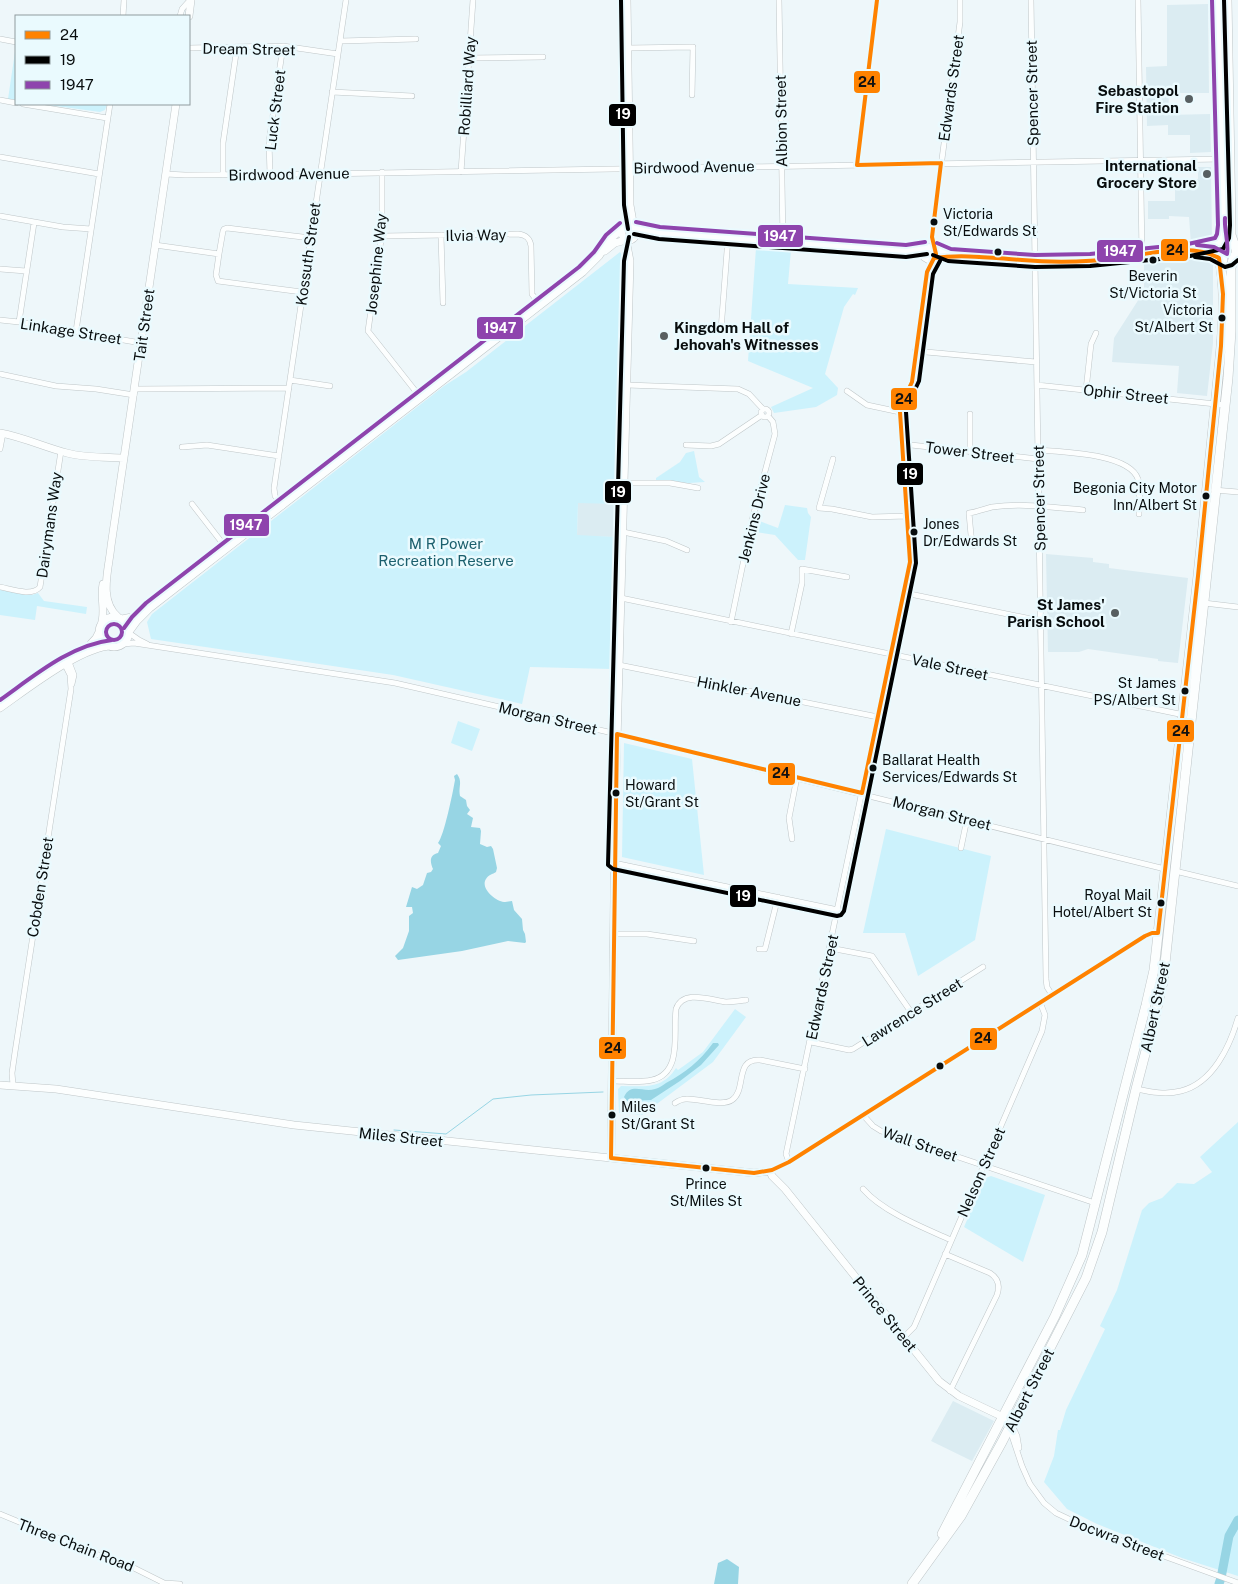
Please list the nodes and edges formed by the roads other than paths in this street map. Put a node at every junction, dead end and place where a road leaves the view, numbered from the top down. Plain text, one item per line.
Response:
1 (124, 0) edge
2 (190, 0) edge
3 (346, 0) edge
4 (473, 0) edge
5 (627, 0) edge
6 (779, 0) edge
7 (876, 0) edge
8 (960, 0) edge
9 (1031, 0) edge
10 (1138, 0) edge
11 (1218, 0) edge
12 (1228, 0) edge
13 (123, 15) edge
14 (180, 15) edge
15 (189, 15) edge
16 (0, 39) edge
17 (416, 39) dead end
18 (340, 41) junction
19 (15, 42) edge
20 (283, 46) junction
21 (237, 47) junction
22 (190, 48) edge
23 (628, 48) junction
24 (338, 54) junction
25 (543, 57) dead end
26 (469, 58) junction
27 (332, 92) junction
28 (692, 95) dead end
29 (412, 96) dead end
30 (0, 100) edge
31 (15, 103) edge
32 (29, 105) edge
33 (110, 105) edge
34 (176, 105) edge
35 (107, 118) junction
36 (0, 157) edge
37 (1223, 159) junction
38 (1140, 161) junction
39 (1033, 162) junction
40 (941, 163) junction
41 (856, 165) junction
42 (782, 166) junction
43 (630, 168) junction
44 (382, 172) junction
45 (460, 172) junction
46 (99, 174) junction
47 (166, 174) junction
48 (223, 174) junction
49 (270, 174) junction
50 (320, 174) junction
51 (630, 205) junction
52 (0, 216) edge
53 (34, 222) junction
54 (625, 228) junction
55 (634, 228) junction
56 (91, 230) junction
57 (659, 233) junction
58 (441, 235) junction
59 (382, 236) junction
60 (311, 238) junction
61 (635, 238) junction
62 (728, 238) junction
63 (626, 240) junction
64 (783, 242) junction
65 (1219, 244) junction
66 (155, 245) junction
67 (1236, 247) edge
68 (930, 248) junction
69 (1189, 250) junction
70 (906, 251) junction
71 (219, 254) junction
72 (952, 255) junction
73 (1142, 255) junction
74 (599, 256) junction
75 (1219, 257) junction
76 (924, 258) junction
77 (934, 258) junction
78 (1236, 259) edge
79 (630, 261) junction
80 (1035, 261) junction
81 (0, 269) edge
82 (26, 271) junction
83 (927, 272) junction
84 (302, 292) junction
85 (442, 303) dead end
86 (540, 305) junction
87 (0, 320) edge
88 (19, 322) junction
89 (715, 329) dead end
90 (721, 330) junction
91 (728, 330) dead end
92 (76, 332) junction
93 (1096, 333) dead end
94 (141, 343) junction
95 (916, 352) junction
96 (1036, 362) junction
97 (0, 374) edge
98 (290, 380) junction
99 (627, 385) junction
100 (1037, 385) junction
101 (330, 386) dead end
102 (289, 388) junction
103 (1086, 390) junction
104 (847, 391) dead end
105 (135, 392) junction
106 (421, 398) junction
107 (1220, 405) junction
108 (900, 412) junction
109 (764, 413) junction
110 (970, 414) dead end
111 (1, 433) edge
112 (902, 444) junction
113 (686, 445) dead end
114 (182, 447) dead end
115 (0, 449) edge
116 (61, 450) junction
117 (1038, 450) junction
118 (970, 452) junction
119 (278, 456) junction
120 (124, 458) junction
121 (833, 459) dead end
122 (1038, 459) junction
123 (624, 483) junction
124 (698, 488) dead end
125 (1211, 490) junction
126 (1238, 492) edge
127 (192, 504) dead end
128 (283, 506) junction
129 (1039, 506) junction
130 (1083, 510) dead end
131 (1139, 514) dead end
132 (907, 516) junction
133 (623, 532) junction
134 (111, 546) junction
135 (974, 546) dead end
136 (227, 549) junction
137 (687, 550) dead end
138 (847, 578) dead end
139 (0, 587) edge
140 (905, 593) junction
141 (621, 598) junction
142 (1204, 603) junction
143 (1238, 607) edge
144 (150, 608) junction
145 (120, 618) junction
146 (1041, 621) junction
147 (732, 622) junction
148 (100, 628) junction
149 (129, 632) junction
150 (791, 634) junction
151 (123, 644) junction
152 (113, 646) junction
153 (160, 647) junction
154 (891, 654) junction
155 (80, 655) junction
156 (67, 663) junction
157 (619, 665) junction
158 (1040, 686) junction
159 (0, 708) edge
160 (1187, 715) junction
161 (878, 717) junction
162 (617, 734) junction
163 (797, 777) junction
164 (862, 793) junction
165 (967, 819) junction
166 (792, 839) dead end
167 (1043, 839) junction
168 (961, 848) dead end
169 (614, 863) junction
170 (1170, 870) junction
171 (1238, 886) edge
172 (778, 897) junction
173 (838, 910) junction
174 (1158, 932) junction
175 (1168, 933) junction
176 (615, 934) junction
177 (694, 940) dead end
178 (830, 948) junction
179 (759, 949) dead end
180 (983, 967) dead end
181 (1052, 995) junction
182 (746, 1000) dead end
183 (1040, 1002) junction
184 (911, 1012) junction
185 (1238, 1018) edge
186 (811, 1042) junction
187 (805, 1069) junction
188 (612, 1081) junction
189 (0, 1085) edge
190 (13, 1085) junction
191 (1136, 1089) junction
192 (674, 1102) dead end
193 (863, 1115) junction
194 (1113, 1137) junction
195 (1123, 1139) junction
196 (790, 1142) junction
197 (611, 1158) junction
198 (795, 1158) junction
199 (789, 1162) junction
200 (984, 1166) junction
201 (773, 1170) junction
202 (863, 1189) dead end
203 (1095, 1203) junction
204 (951, 1240) junction
205 (945, 1254) junction
206 (904, 1337) junction
207 (950, 1391) junction
208 (1003, 1417) junction
209 (1011, 1426) junction
210 (1002, 1442) junction
211 (1015, 1442) junction
212 (1020, 1461) junction
213 (0, 1514) edge
214 (929, 1560) junction
215 (1236, 1583) edge
216 (180, 1584) edge
217 (912, 1584) edge

1 - 13 street
2 - 14 street
2 - 15 street
3 - 18 street, Kossuth Street
4 - 26 street, Robilliard Way
5 - 23 street
6 - 42 street, Albion Street
7 - 41 street
8 - 40 street, Edwards Street
9 - 39 street, Spencer Street
10 - 38 street
11 - 37 highway
12 - 67 highway
16 - 19 street
17 - 18 street
18 - 24 street, Kossuth Street
20 - 21 street, Dream Street
20 - 24 street, Dream Street
20 - 49 street, Luck Street
21 - 22 street, Dream Street
21 - 48 street
23 - 28 street
23 - 43 street
24 - 27 street, Kossuth Street
25 - 26 street
26 - 45 street, Robilliard Way
27 - 29 street
27 - 50 street, Kossuth Street
30 - 31 street
32 - 35 street
33 - 35 street
34 - 47 street, Tait Street
35 - 46 street
36 - 46 street
37 - 38 street, Birdwood Avenue
37 - 65 highway
38 - 39 street, Birdwood Avenue
38 - 73 street
39 - 40 street, Birdwood Avenue
39 - 80 street, Spencer Street
40 - 41 street, Birdwood Avenue
40 - 68 street, Edwards Street
41 - 42 street, Birdwood Avenue
42 - 43 street, Birdwood Avenue
42 - 64 street, Albion Street
43 - 45 street, Birdwood Avenue
43 - 51 street
44 - 45 street, Birdwood Avenue
44 - 50 street, Birdwood Avenue
44 - 59 street, Josephine Way
46 - 56 street
47 - 48 street, Birdwood Avenue
47 - 66 street, Tait Street
48 - 49 street, Birdwood Avenue
49 - 50 street, Birdwood Avenue
50 - 60 street, Kossuth Street
51 - 54 street
51 - 55 street
52 - 53 street
53 - 56 street
53 - 82 street
54 - 55 street
54 - 63 street
54 - 74 street
55 - 57 street
55 - 61 street
56 - 92 street
57 - 61 street
57 - 62 street
58 - 59 street, Ilvia Way
58 - 85 street
58 - 86 street, Ilvia Way
59 - 106 street, Josephine Way
60 - 71 street
60 - 84 street, Kossuth Street
61 - 63 street
61 - 79 street
62 - 64 street
62 - 90 street
63 - 74 street
63 - 79 street
64 - 70 street
65 - 67 highway
65 - 69 street
65 - 75 highway
66 - 71 street
66 - 94 street, Tait Street
67 - 78 highway
68 - 70 street
68 - 72 street
68 - 76 street
68 - 77 street
69 - 73 street
69 - 75 street
70 - 76 street
71 - 84 street
72 - 77 street
72 - 80 street
73 - 80 street
74 - 86 street
75 - 78 highway
75 - 107 highway, Albert Street
76 - 77 street
76 - 83 street, Edwards Street
77 - 83 street, Edwards Street
78 - 107 highway, Albert Street
79 - 99 street
80 - 96 street, Spencer Street
81 - 82 street
82 - 88 street
83 - 95 street, Edwards Street
84 - 98 street, Kossuth Street
86 - 106 street
87 - 88 street, Linkage Street
88 - 92 street, Linkage Street
89 - 90 street
90 - 91 street
92 - 94 street, Linkage Street
93 - 103 street
94 - 105 street, Tait Street
95 - 96 street
95 - 108 street, Edwards Street
96 - 100 street, Spencer Street
97 - 105 street
98 - 101 street
98 - 102 street, Kossuth Street
99 - 109 street
99 - 123 street
100 - 103 street, Ophir Street
100 - 117 street, Spencer Street
102 - 105 street
102 - 119 street, Kossuth Street
103 - 107 street, Ophir Street
104 - 108 street
105 - 120 street, Tait Street
106 - 128 street
107 - 125 highway, Albert Street
108 - 112 street, Edwards Street
109 - 113 street
109 - 147 street, Jenkins Drive
110 - 118 street
111 - 115 street
111 - 116 street
112 - 118 street, Tower Street
112 - 132 street, Edwards Street
114 - 119 street
116 - 120 street
116 - 139 street, Dairymans Way
117 - 122 street, Spencer Street
117 - 131 street
118 - 122 street, Tower Street
119 - 128 street, Kossuth Street
120 - 134 street, Tait Street
121 - 132 street
122 - 129 street, Spencer Street
123 - 124 street
123 - 133 street
125 - 126 street
125 - 142 highway, Albert Street
125 - 160 highway, Albert Street
127 - 136 street
128 - 136 street
129 - 130 street
129 - 135 street
129 - 146 street, Spencer Street
132 - 140 street, Edwards Street
133 - 137 street
133 - 141 street
134 - 145 street, Tait Street
134 - 148 street, Tait Street
136 - 144 street
138 - 150 street
140 - 146 street
140 - 154 street, Edwards Street
141 - 147 street, Vale Street
141 - 157 street
142 - 143 street
142 - 160 highway, Albert Street
144 - 145 street
144 - 149 street
145 - 148 street
145 - 149 street
146 - 158 street, Spencer Street
147 - 150 street, Vale Street
148 - 152 street
148 - 155 street
149 - 151 street
149 - 153 street, Morgan Street
150 - 154 street, Vale Street
151 - 152 street
151 - 153 street, Morgan Street
152 - 155 street
153 - 162 street, Morgan Street
154 - 158 street, Vale Street
154 - 161 street, Edwards Street
155 - 156 street
156 - 159 street
156 - 190 street, Cobden Street
157 - 161 street, Hinkler Avenue
157 - 162 street
158 - 160 street, Vale Street
158 - 167 street, Spencer Street
160 - 170 highway, Albert Street
161 - 164 street, Edwards Street
162 - 163 street, Morgan Street
162 - 169 street
163 - 164 street, Morgan Street
163 - 166 street
164 - 165 street, Morgan Street
164 - 173 street, Edwards Street
165 - 167 street, Morgan Street
165 - 168 street
167 - 170 street, Morgan Street
167 - 181 street, Spencer Street
169 - 172 street
169 - 176 street
170 - 171 street, Morgan Street
170 - 174 highway, Albert Street
170 - 175 highway, Albert Street
172 - 173 street
172 - 179 street
173 - 178 street, Edwards Street
174 - 175 street
174 - 181 street, Miles Street
174 - 194 highway, Albert Street
175 - 191 highway, Albert Street
176 - 177 street
176 - 188 street
178 - 184 street
178 - 186 street, Edwards Street
180 - 184 street, Lawrence Street
181 - 183 street, Miles Street
182 - 188 street
183 - 193 street, Miles Street
183 - 200 street, Nelson Street
184 - 186 street, Lawrence Street
185 - 191 street
186 - 187 street, Edwards Street
187 - 192 street
187 - 196 street, Edwards Street
188 - 197 street
189 - 190 street, Miles Street
190 - 197 street, Miles Street
191 - 195 highway, Albert Street
193 - 198 street, Miles Street
193 - 200 street, Wall Street
194 - 195 highway
194 - 203 highway, Albert Street
195 - 209 highway, Albert Street
196 - 198 street, Edwards Street
196 - 199 street, Edwards Street
197 - 201 street, Miles Street
198 - 199 street, Miles Street
199 - 201 street, Miles Street
200 - 203 street, Wall Street
200 - 204 street, Nelson Street
201 - 206 street, Prince Street
202 - 204 street
203 - 208 highway, Albert Street
204 - 205 street, Nelson Street
205 - 206 street, Nelson Street
205 - 207 street
206 - 207 street, Prince Street
207 - 208 street, Prince Street
208 - 209 street
208 - 214 highway, Albert Street
209 - 210 highway, Albert Street
209 - 211 street, Docwra Street
209 - 212 street, Docwra Street
210 - 211 street
210 - 214 highway, Albert Street
211 - 212 street, Docwra Street
212 - 215 street, Docwra Street
213 - 216 street, Three Chain Road
214 - 217 highway, Albert Street

